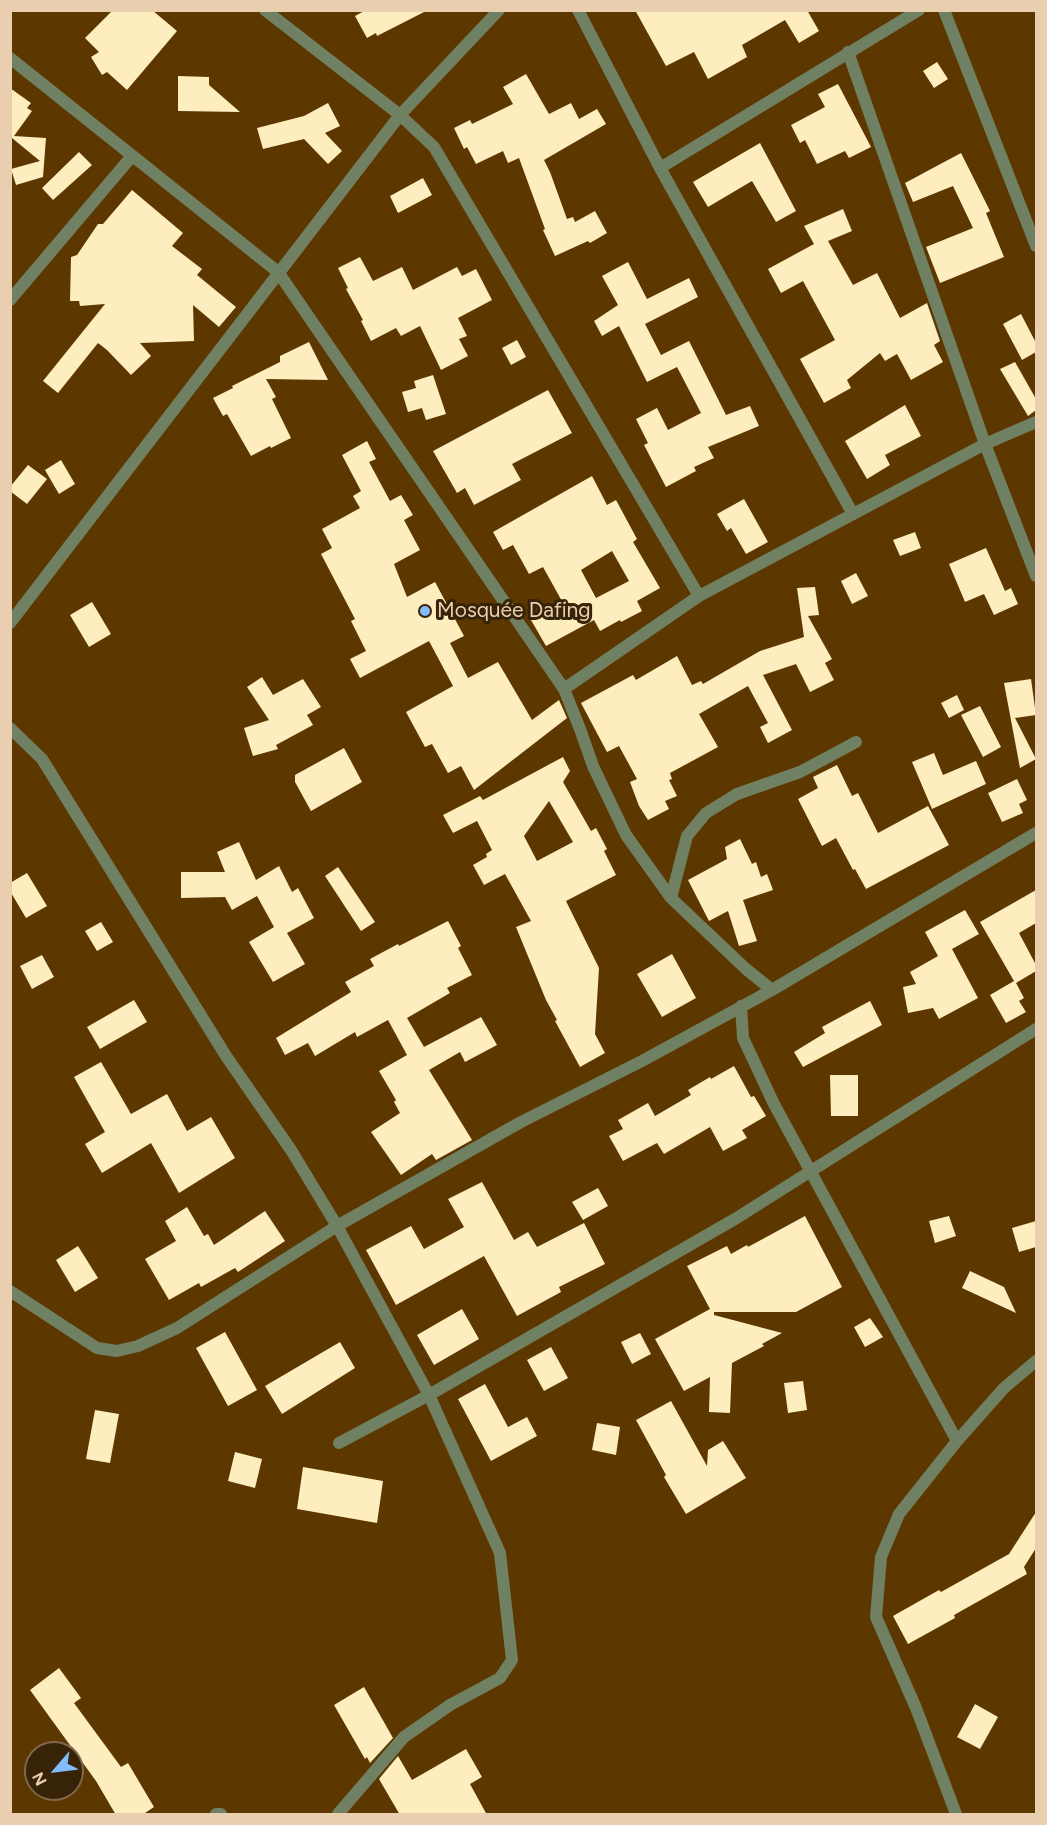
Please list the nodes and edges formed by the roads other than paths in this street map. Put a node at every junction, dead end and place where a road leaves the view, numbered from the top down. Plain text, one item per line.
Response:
1 (265, 10) edge
2 (499, 10) edge
3 (578, 10) edge
4 (919, 10) edge
5 (944, 10) edge
6 (848, 52) junction
7 (10, 58) edge
8 (400, 115) junction
9 (132, 156) junction
10 (660, 168) junction
11 (1036, 246) edge
12 (279, 272) junction
13 (10, 300) edge
14 (1036, 422) edge
15 (985, 444) junction
16 (853, 514) junction
17 (1036, 576) edge
18 (699, 596) junction
19 (10, 623) edge
20 (564, 689) junction
21 (10, 728) edge
22 (856, 742) dead end
23 (1036, 834) edge
24 (671, 898) junction
25 (772, 990) junction
26 (741, 1006) junction
27 (1036, 1029) edge
28 (812, 1172) junction
29 (338, 1226) junction
30 (10, 1291) edge
31 (1036, 1361) edge
32 (429, 1395) junction
33 (957, 1441) junction
34 (339, 1443) dead end
35 (216, 1815) edge
36 (220, 1815) edge
37 (338, 1815) edge
38 (956, 1815) edge

1 - 8 street
2 - 8 street
3 - 10 street
4 - 6 street
5 - 11 street
6 - 10 street
6 - 15 street
7 - 9 street
8 - 12 street
8 - 18 street
9 - 12 street
9 - 13 street
10 - 16 street
12 - 19 street
12 - 20 street
14 - 15 street
15 - 16 street
15 - 17 street
16 - 18 street
18 - 20 street
20 - 24 street
21 - 29 street
22 - 24 street
23 - 25 street
24 - 25 street
25 - 26 street
26 - 28 street
26 - 29 street
27 - 28 street
28 - 32 street
28 - 33 street
29 - 30 street
29 - 32 street
31 - 33 street
32 - 34 street
32 - 37 street
33 - 38 street
35 - 36 street

